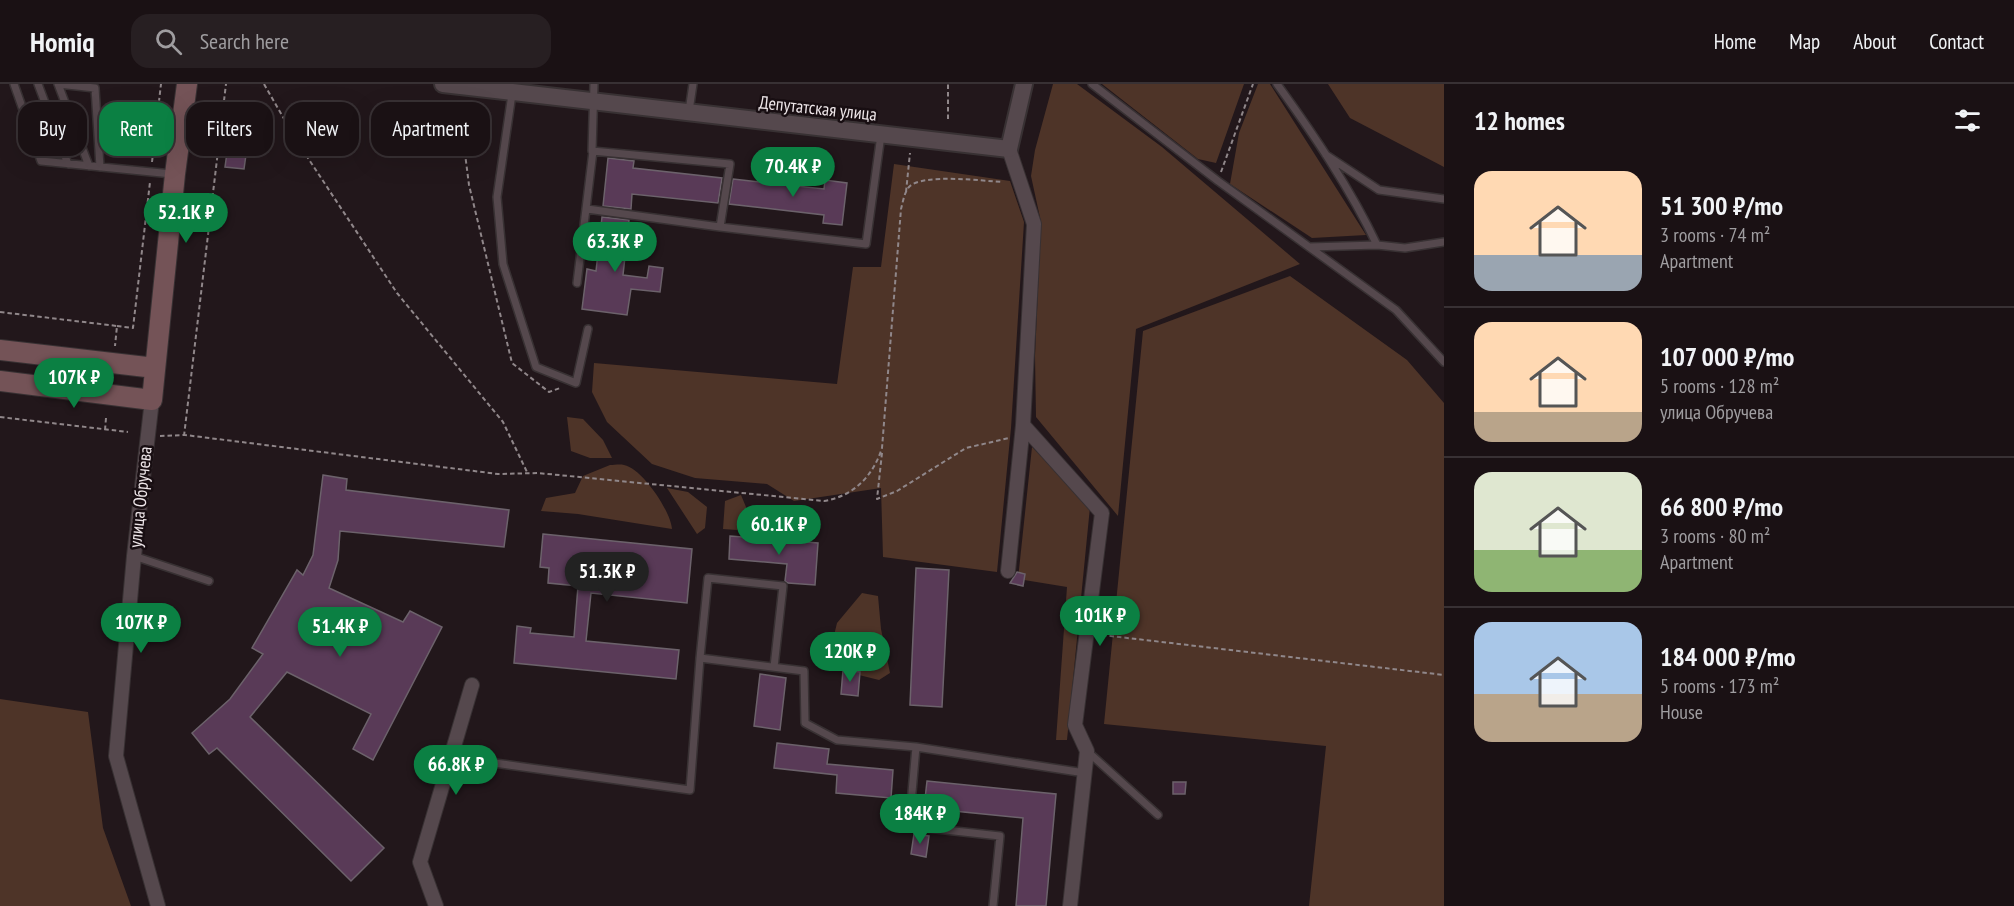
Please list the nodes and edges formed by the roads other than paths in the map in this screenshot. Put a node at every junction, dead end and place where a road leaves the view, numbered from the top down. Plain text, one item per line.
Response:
1 (14, 84) edge
2 (38, 84) edge
3 (58, 84) edge
4 (188, 84) edge
5 (443, 84) edge
6 (594, 84) edge
7 (693, 84) edge
8 (1024, 84) edge
9 (1092, 84) edge
10 (1276, 84) edge
11 (512, 92) junction
12 (593, 102) junction
13 (688, 114) junction
14 (881, 135) junction
15 (1009, 149) junction
16 (593, 151) junction
17 (1324, 154) junction
18 (68, 164) junction
19 (88, 166) junction
20 (100, 167) junction
21 (175, 174) junction
22 (1444, 199) edge
23 (587, 209) junction
24 (720, 227) junction
25 (1444, 242) edge
26 (1377, 245) junction
27 (1310, 247) junction
28 (577, 284) dead end
29 (588, 329) dead end
30 (0, 350) edge
31 (1444, 363) edge
32 (155, 368) junction
33 (0, 381) edge
34 (152, 400) junction
35 (1023, 430) junction
36 (134, 556) junction
37 (1008, 571) dead end
38 (209, 581) dead end
39 (700, 658) junction
40 (774, 667) junction
41 (472, 685) dead end
42 (916, 747) junction
43 (1087, 751) junction
44 (451, 757) junction
45 (1085, 773) junction
46 (1158, 815) dead end
47 (158, 906) edge
48 (436, 906) edge
49 (993, 906) edge
50 (1070, 906) edge

1 - 18 lane
2 - 18 lane
3 - 19 lane
3 - 20 lane
4 - 21 main road, улица Обручева
5 - 11 street, Депутатская улица
6 - 12 lane
7 - 13 lane
8 - 15 street
9 - 27 lane
10 - 17 lane
11 - 12 street, Депутатская улица
11 - 29 lane
12 - 13 street, Депутатская улица
12 - 16 lane
13 - 14 street, Депутатская улица
14 - 15 street, Депутатская улица
14 - 24 lane
15 - 35 street
16 - 23 lane
16 - 24 lane
17 - 22 lane
17 - 26 lane
18 - 19 lane
19 - 20 lane
20 - 21 lane
21 - 32 main road, улица Обручева
23 - 24 lane
23 - 28 lane
25 - 26 lane
26 - 27 lane
27 - 31 lane
30 - 32 main road
32 - 34 main road, улица Обручева
33 - 34 main road
34 - 36 street, улица Обручева
35 - 37 street
35 - 43 street
36 - 38 lane
36 - 47 street, улица Обручева
39 - 40 lane
39 - 40 lane
39 - 44 lane
40 - 42 lane
41 - 44 street
42 - 45 lane
42 - 49 lane
43 - 45 street
43 - 46 lane
44 - 48 street
45 - 50 street

